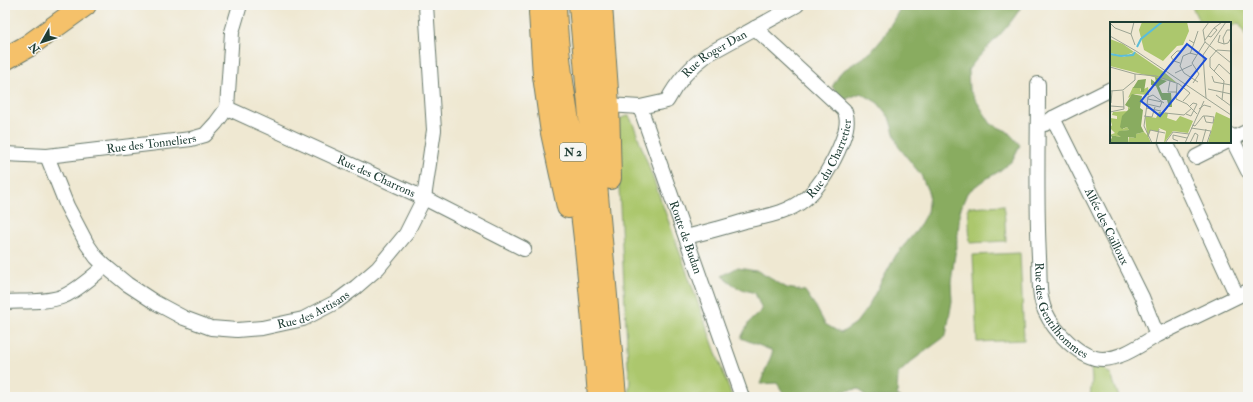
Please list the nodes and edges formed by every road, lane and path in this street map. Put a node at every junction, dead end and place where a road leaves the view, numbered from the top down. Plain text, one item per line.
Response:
1 (85, 5) edge
2 (240, 5) edge
3 (426, 5) edge
4 (540, 5) edge
5 (555, 5) edge
6 (580, 5) edge
7 (601, 5) edge
8 (797, 5) edge
9 (755, 28) junction
10 (5, 59) edge
11 (1038, 84) dead end
12 (1110, 90) edge
13 (608, 105) junction
14 (640, 107) junction
15 (227, 108) junction
16 (1053, 118) junction
17 (1038, 129) junction
18 (1248, 131) edge
19 (1231, 139) edge
20 (1231, 141) edge
21 (1167, 143) edge
22 (1222, 143) edge
23 (5, 154) edge
24 (47, 156) junction
25 (1196, 157) dead end
26 (1248, 171) edge
27 (424, 198) junction
28 (686, 237) junction
29 (524, 249) dead end
30 (105, 266) junction
31 (1243, 294) edge
32 (599, 297) junction
33 (5, 302) edge
34 (1157, 336) junction
35 (599, 397) edge
36 (615, 397) edge
37 (742, 397) edge

1 - 10 main road
2 - 15 street
3 - 27 street, Rue des Artisans
4 - 32 main road
5 - 32 main road, N 2
6 - 32 main road, N 2
7 - 13 main road
8 - 9 street, Rue Roger Dan
9 - 14 street, Rue Roger Dan
9 - 28 street, Rue du Charretier
11 - 17 street, Rue des Gentilhommes
12 - 16 street
13 - 14 street
13 - 32 main road
14 - 28 street, Route de Budan
15 - 24 street, Rue des Tonneliers
15 - 27 street, Rue des Charrons
16 - 17 street
16 - 34 street, Allée des Cailloux
17 - 34 street, Rue des Gentilhommes
18 - 19 street
20 - 26 street
21 - 31 street
22 - 25 street
23 - 24 street, Rue des Tonneliers
24 - 30 street, Rue des Artisans
27 - 29 street, Rue des Charrons
27 - 30 street, Rue des Artisans
28 - 37 street, Route de Budan
30 - 33 street
31 - 34 street, Rue des Gentilhommes
32 - 35 main road, N 2
32 - 36 main road, N 2

